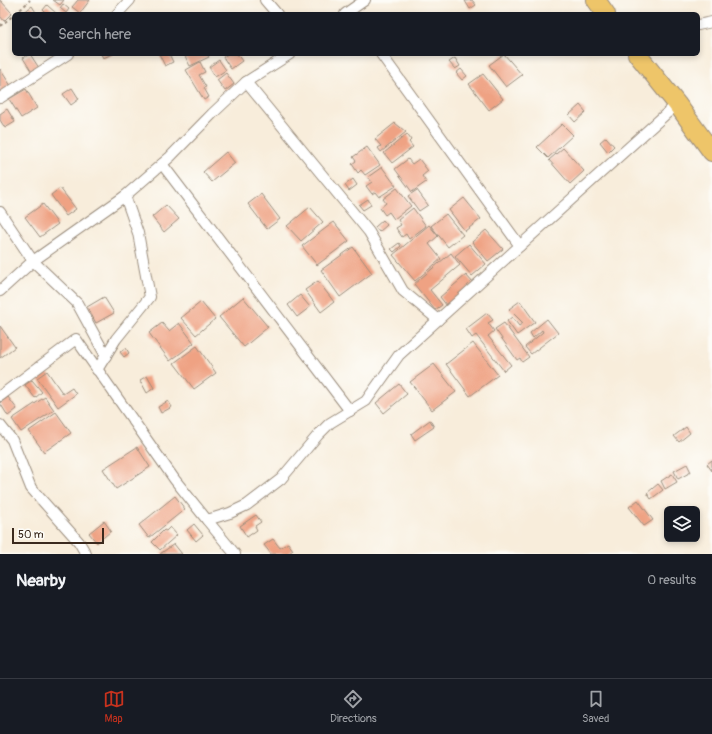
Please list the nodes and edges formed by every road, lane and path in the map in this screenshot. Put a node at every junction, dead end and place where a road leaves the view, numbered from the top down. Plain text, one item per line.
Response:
1 (30, 0) edge
2 (130, 0) edge
3 (265, 0) edge
4 (365, 0) edge
5 (596, 0) edge
6 (18, 12) edge
7 (119, 12) edge
8 (275, 12) edge
9 (350, 12) edge
10 (605, 12) edge
11 (12, 17) edge
12 (712, 22) edge
13 (700, 24) edge
14 (0, 26) edge
15 (65, 56) edge
16 (287, 56) edge
17 (382, 56) edge
18 (640, 56) edge
19 (246, 82) junction
20 (0, 98) edge
21 (677, 104) junction
22 (712, 152) edge
23 (162, 164) junction
24 (125, 196) junction
25 (0, 212) edge
26 (520, 246) junction
27 (34, 260) junction
28 (0, 291) edge
29 (438, 320) junction
30 (106, 356) junction
31 (97, 370) junction
32 (0, 396) edge
33 (350, 411) junction
34 (0, 425) edge
35 (207, 520) junction
36 (86, 554) edge
37 (234, 554) edge

1 - 6 path
2 - 7 street
3 - 8 street
4 - 9 street
5 - 10 highway
11 - 14 path
12 - 13 street
15 - 20 street
16 - 19 street
17 - 26 street
18 - 21 highway
19 - 23 street
19 - 29 street
21 - 22 highway
21 - 26 street
23 - 24 street
23 - 33 street
24 - 27 street
24 - 30 street
25 - 27 street
26 - 29 street
27 - 28 street
27 - 30 street
29 - 33 street
30 - 31 street
31 - 32 street
31 - 35 street
33 - 35 street
34 - 36 street
35 - 37 street

